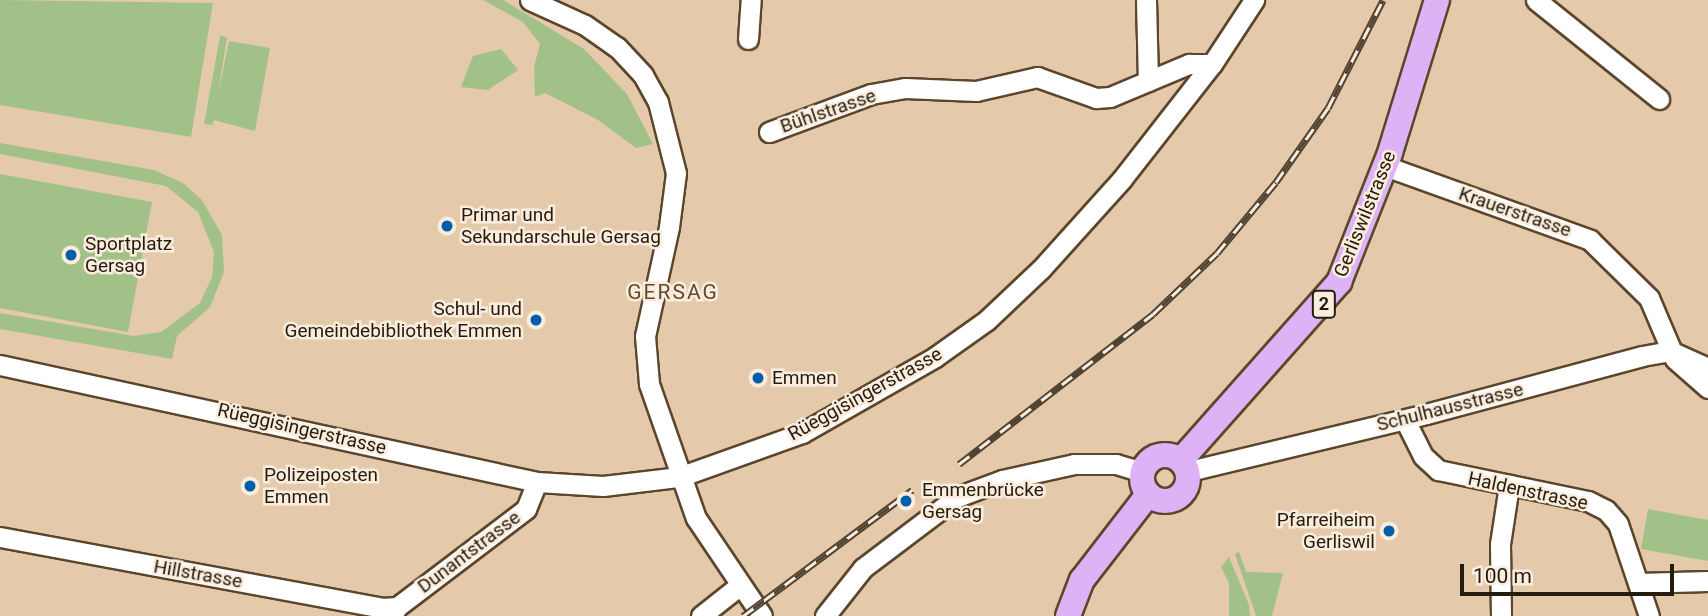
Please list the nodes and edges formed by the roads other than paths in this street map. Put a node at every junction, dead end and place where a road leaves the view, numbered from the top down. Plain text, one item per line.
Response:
1 (530, 0) edge
2 (751, 0) edge
3 (1146, 0) edge
4 (1437, 0) edge
5 (1536, 0) edge
6 (1249, 3) edge
7 (748, 39) dead end
8 (1212, 64) junction
9 (1148, 81) junction
10 (1660, 99) dead end
11 (769, 132) dead end
12 (1385, 166) junction
13 (1670, 351) junction
14 (0, 365) edge
15 (1708, 368) edge
16 (1708, 388) edge
17 (1405, 419) junction
18 (1212, 421) junction
19 (1230, 458) junction
20 (1185, 465) junction
21 (679, 477) junction
22 (537, 482) junction
23 (1145, 484) junction
24 (1508, 485) junction
25 (0, 537) edge
26 (1708, 581) edge
27 (1638, 583) junction
28 (739, 586) junction
29 (394, 611) edge
30 (701, 616) edge
31 (762, 616) edge
32 (825, 616) edge
33 (1068, 616) edge
34 (1501, 616) edge
35 (1648, 616) edge

1 - 21 street
2 - 7 street
3 - 9 street
4 - 12 main road, Gerliswilstrasse / 2
5 - 10 street
6 - 8 street, Rüeggisingerstrasse
8 - 9 street, Bühlstrasse
8 - 21 street, Rüeggisingerstrasse
9 - 11 street, Bühlstrasse
12 - 13 street, Krauerstrasse
12 - 18 main road, Gerliswilstrasse / 2
13 - 15 street
13 - 16 street, Krauerstrasse
13 - 17 street, Schulhausstrasse
14 - 22 street, Rüeggisingerstrasse
17 - 19 street, Schulhausstrasse
17 - 24 street, Haldenstrasse
18 - 19 street
18 - 20 main road, Gerliswilstrasse / 2
19 - 20 street, Schulhausstrasse
20 - 23 main road
20 - 23 main road, Gerliswilstrasse
21 - 22 street, Rüeggisingerstrasse
21 - 28 street
22 - 29 street, Dunantstrasse
23 - 32 street
23 - 33 main road
24 - 27 street, Haldenstrasse
24 - 34 street
25 - 29 street, Hillstrasse
26 - 27 street
27 - 35 street, Haldenstrasse
28 - 30 street
28 - 31 street

